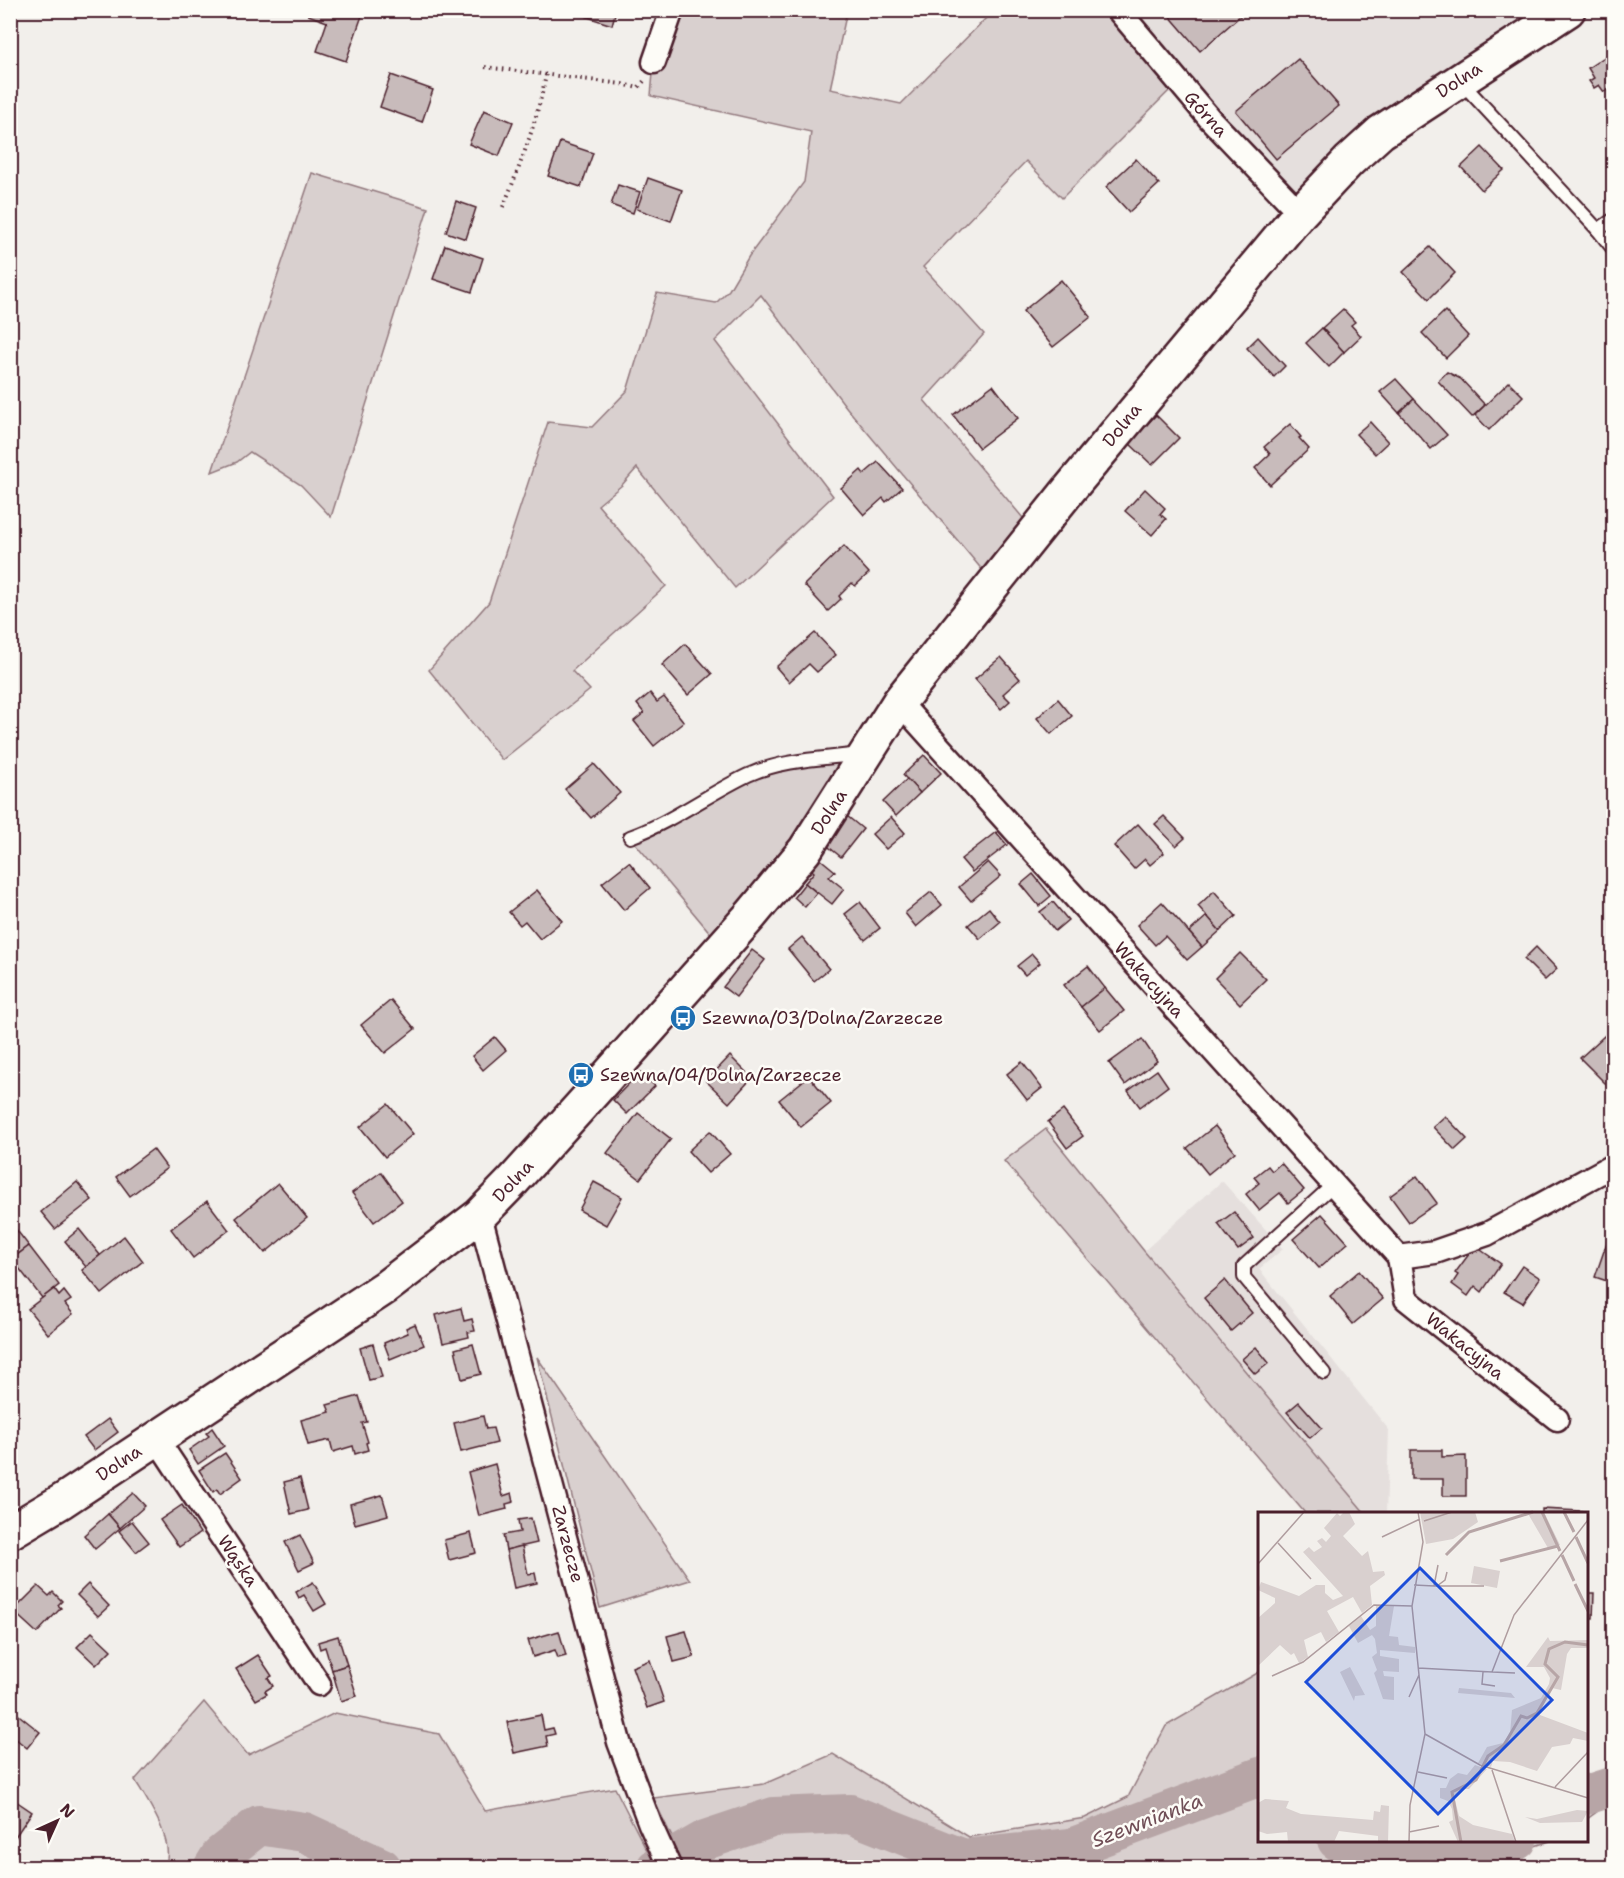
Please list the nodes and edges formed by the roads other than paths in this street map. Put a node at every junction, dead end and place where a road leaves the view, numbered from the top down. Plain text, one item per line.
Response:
1 (672, 10) edge
2 (1118, 10) edge
3 (1568, 10) edge
4 (654, 62) road end
5 (1459, 80) junction
6 (1300, 213) junction
7 (1614, 219) edge
8 (1598, 230) junction
9 (1613, 250) edge
10 (899, 702) junction
11 (866, 754) junction
12 (630, 837) dead end
13 (1614, 1165) edge
14 (1334, 1184) junction
15 (480, 1215) junction
16 (1399, 1257) junction
17 (1324, 1373) dead end
18 (1557, 1419) dead end
19 (156, 1438) junction
20 (10, 1532) edge
21 (319, 1684) dead end
22 (670, 1868) edge

1 - 4 street
2 - 6 street, Górna
3 - 5 street, Dolna
5 - 6 street, Dolna
5 - 8 lane
6 - 10 street, Dolna
7 - 8 lane
8 - 9 lane
10 - 11 street, Dolna
10 - 14 street, Wakacyjna
11 - 12 lane
11 - 15 street, Dolna
13 - 16 street
14 - 16 street, Wakacyjna
14 - 17 lane
15 - 19 street, Dolna
15 - 22 street, Zarzecze
16 - 18 street, Wakacyjna
19 - 20 street, Dolna
19 - 21 street, Wąska

